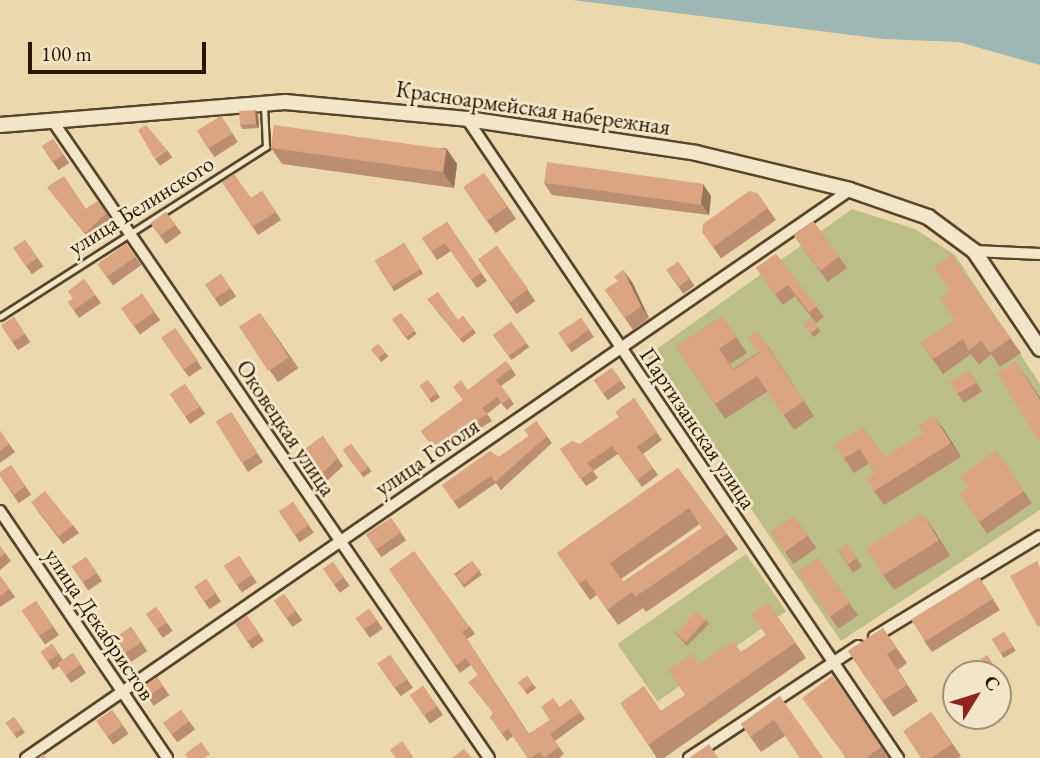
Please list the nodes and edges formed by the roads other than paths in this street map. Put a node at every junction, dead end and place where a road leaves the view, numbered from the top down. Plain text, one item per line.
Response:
1 (264, 104) junction
2 (467, 119) junction
3 (52, 120) junction
4 (0, 125) edge
5 (850, 190) junction
6 (129, 232) junction
7 (974, 251) junction
8 (1040, 254) edge
9 (0, 317) edge
10 (622, 349) junction
11 (1040, 349) edge
12 (0, 511) edge
13 (1040, 536) edge
14 (340, 540) junction
15 (832, 661) junction
16 (123, 693) junction
17 (26, 758) edge
18 (167, 758) edge
19 (489, 758) edge
20 (689, 758) edge
21 (898, 758) edge

1 - 2 street, Красноармейская набережная
1 - 3 street, Красноармейская набережная
1 - 6 lane, улица Белинского
2 - 5 street, Красноармейская набережная
2 - 10 street, Партизанская улица
3 - 4 street, Красноармейская набережная
3 - 6 street, Оковецкая улица
5 - 7 street, Красноармейская набережная
5 - 10 street, улица Гоголя
6 - 9 lane, улица Белинского
6 - 14 street, Оковецкая улица
7 - 8 street
7 - 11 street, Красноармейская набережная
10 - 14 street, улица Гоголя
10 - 15 street, Партизанская улица
12 - 16 street, улица Декабристов
13 - 15 street
14 - 16 street, улица Гоголя
14 - 19 street, Оковецкая улица
15 - 20 street
15 - 21 street, Партизанская улица
16 - 17 street, улица Гоголя
16 - 18 street, улица Декабристов

